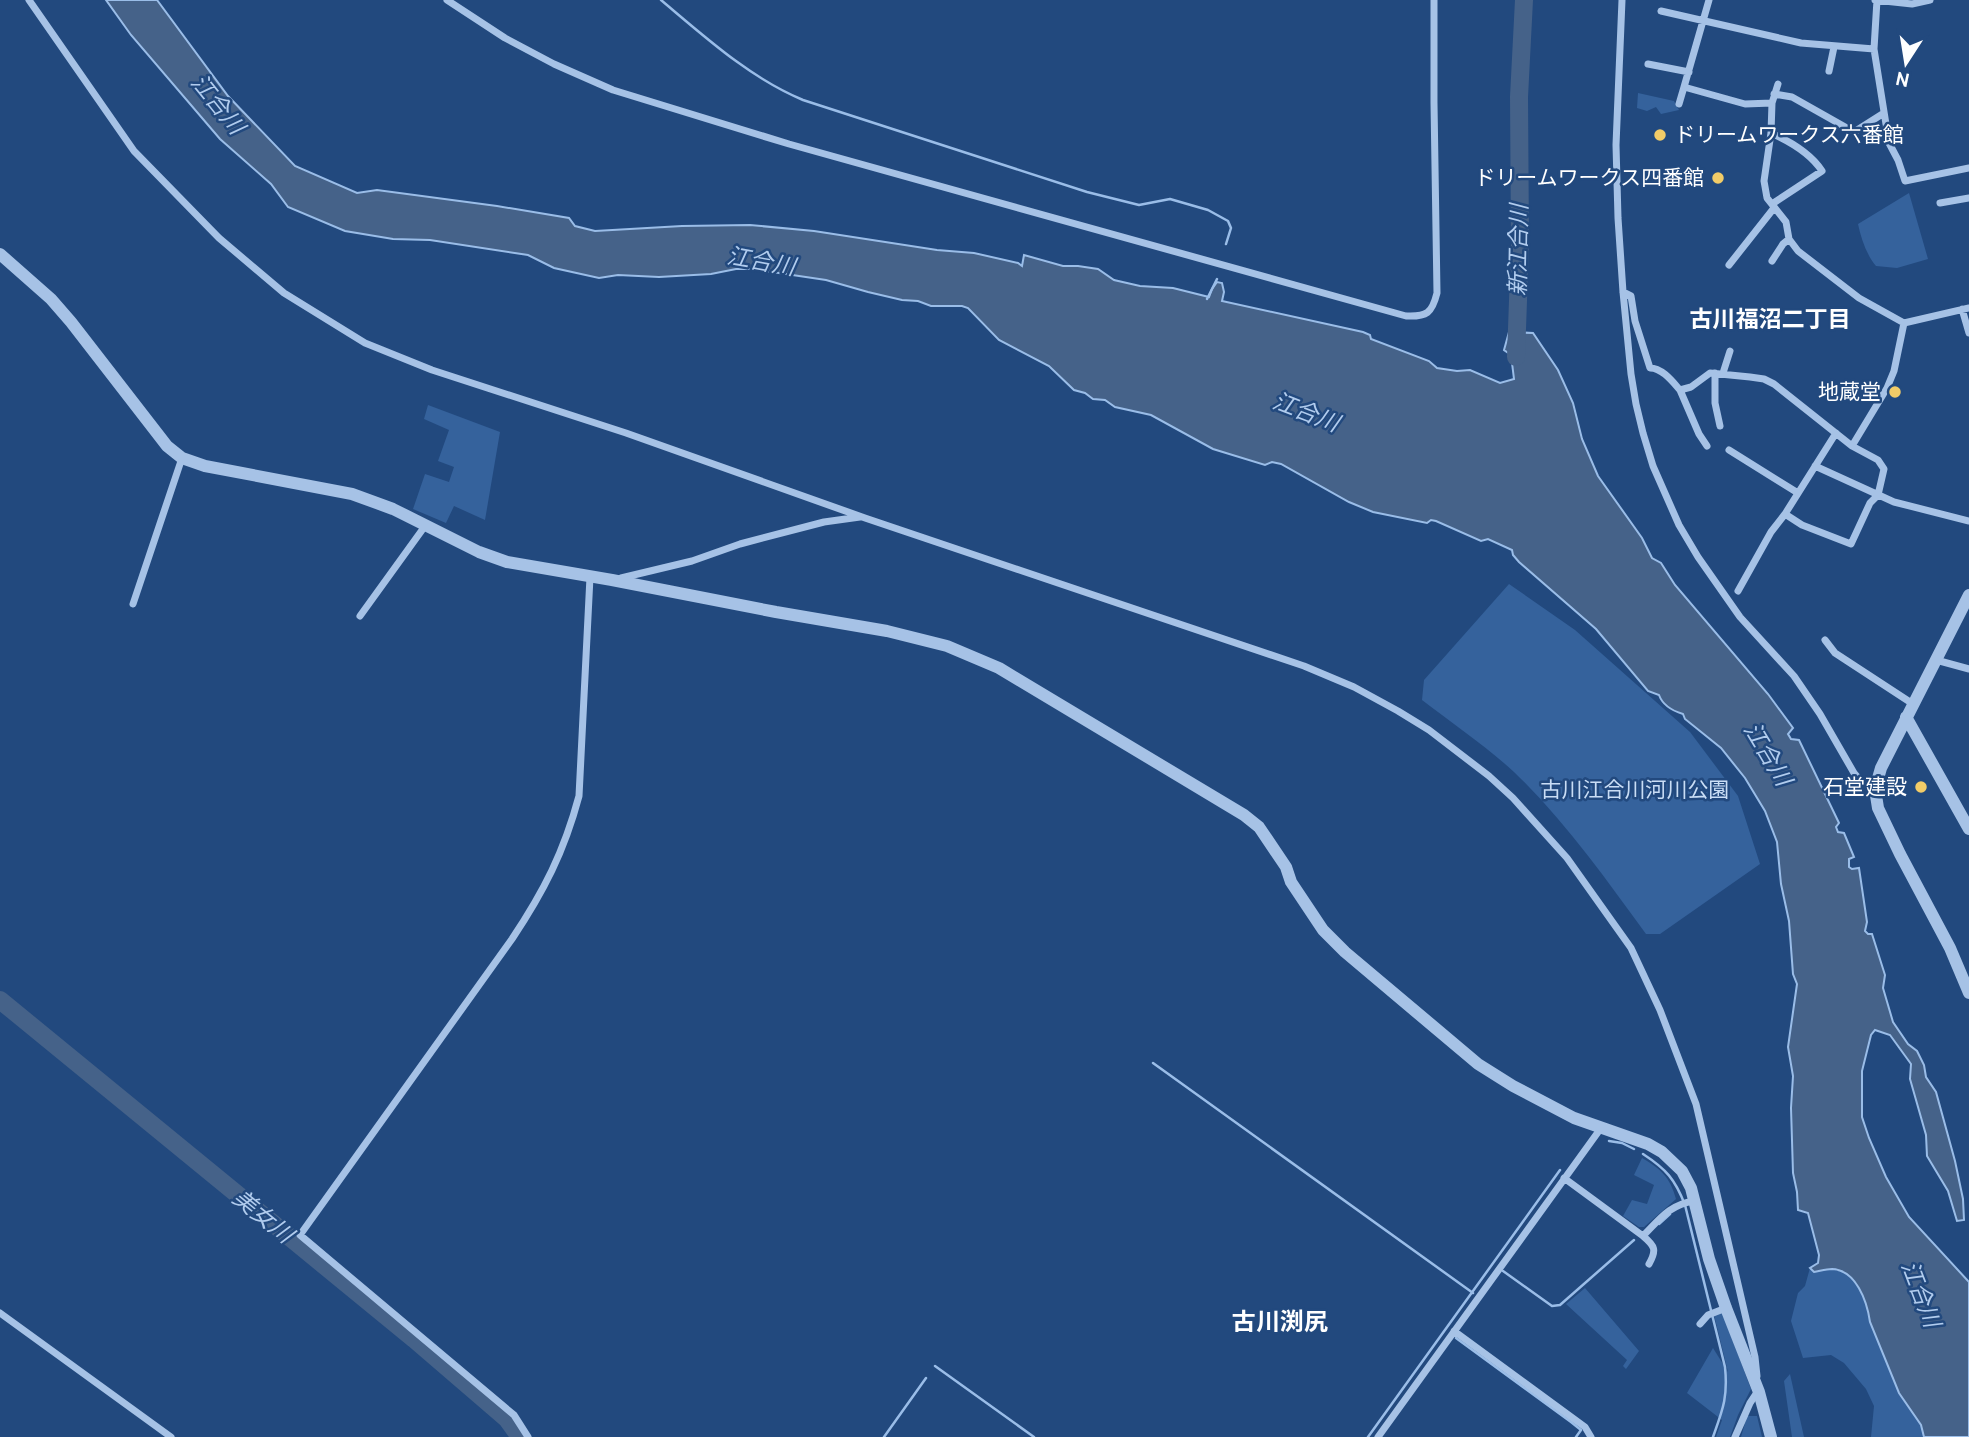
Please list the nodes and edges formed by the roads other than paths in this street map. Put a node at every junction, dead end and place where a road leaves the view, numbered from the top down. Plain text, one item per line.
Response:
1 (29, 0) edge
2 (447, 0) edge
3 (1434, 0) edge
4 (1622, 0) edge
5 (1709, 0) edge
6 (1876, 0) edge
7 (1930, 0) edge
8 (1920, 1) edge
9 (1661, 11) dead end
10 (1703, 21) junction
11 (1834, 47) junction
12 (1874, 49) junction
13 (1648, 64) dead end
14 (1829, 71) dead end
15 (1689, 72) junction
16 (1778, 83) dead end
17 (1685, 87) junction
18 (1774, 94) junction
19 (1772, 103) junction
20 (1679, 104) dead end
21 (1884, 113) junction
22 (1770, 133) junction
23 (1969, 169) edge
24 (1969, 198) edge
25 (1940, 203) dead end
26 (1773, 206) junction
27 (1789, 239) junction
28 (0, 254) edge
29 (1772, 261) dead end
30 (1730, 265) dead end
31 (1623, 292) junction
32 (1966, 309) edge
33 (1904, 323) junction
34 (1969, 332) edge
35 (1730, 351) dead end
36 (1719, 373) junction
37 (1680, 390) junction
38 (1720, 426) dead end
39 (1836, 433) junction
40 (1707, 446) dead end
41 (1852, 446) junction
42 (1729, 450) dead end
43 (181, 458) junction
44 (1815, 466) junction
45 (1798, 493) junction
46 (1878, 495) junction
47 (1785, 514) junction
48 (861, 517) junction
49 (1969, 521) edge
50 (425, 526) junction
51 (590, 577) junction
52 (612, 580) junction
53 (1738, 592) dead end
54 (1969, 595) edge
55 (133, 604) dead end
56 (360, 616) dead end
57 (1825, 640) dead end
58 (1936, 660) junction
59 (1969, 669) edge
60 (1913, 704) junction
61 (1906, 717) junction
62 (1875, 789) junction
63 (1969, 829) edge
64 (1969, 993) edge
65 (1601, 1128) junction
66 (1564, 1178) junction
67 (1692, 1202) junction
68 (1643, 1236) junction
69 (1649, 1264) dead end
70 (1717, 1311) junction
71 (0, 1313) edge
72 (1700, 1324) dead end
73 (1454, 1331) junction
74 (1759, 1392) junction
75 (1586, 1433) edge
76 (171, 1437) edge
77 (528, 1437) edge
78 (1378, 1437) edge
79 (1735, 1437) edge
80 (1771, 1437) edge

1 - 48 street
2 - 3 street
4 - 31 street
5 - 10 street
6 - 8 street
6 - 12 street
7 - 8 street
9 - 10 street
10 - 11 street
10 - 15 street
11 - 12 street
11 - 14 street
12 - 21 street
13 - 15 street
15 - 17 street
16 - 18 street
17 - 19 street
17 - 20 street
18 - 19 street
18 - 21 street
19 - 22 street
21 - 23 street
22 - 26 street
22 - 26 street
24 - 25 street
26 - 27 street
26 - 30 street
27 - 29 street
27 - 33 street
28 - 43 street
31 - 37 street
31 - 62 street
32 - 33 street
32 - 34 street
33 - 41 street
35 - 36 street
36 - 37 street
36 - 38 street
36 - 39 street
37 - 40 street
39 - 41 street
39 - 44 street
41 - 46 street
42 - 45 street
43 - 50 street
43 - 55 street
44 - 45 street
44 - 46 street
45 - 47 street
46 - 47 street
46 - 49 street
47 - 53 street
48 - 52 street
48 - 74 street
50 - 51 street
50 - 56 street
51 - 52 street
51 - 77 street
52 - 65 street
54 - 58 street
57 - 60 street
58 - 59 street
58 - 60 street
60 - 61 street
61 - 62 street
61 - 63 street
62 - 64 street
65 - 66 street
65 - 67 street
66 - 68 street
66 - 73 street
67 - 68 street
67 - 70 street
68 - 69 street
70 - 72 street
70 - 74 street
71 - 76 street
73 - 75 street
73 - 78 street
74 - 79 street
74 - 80 street

